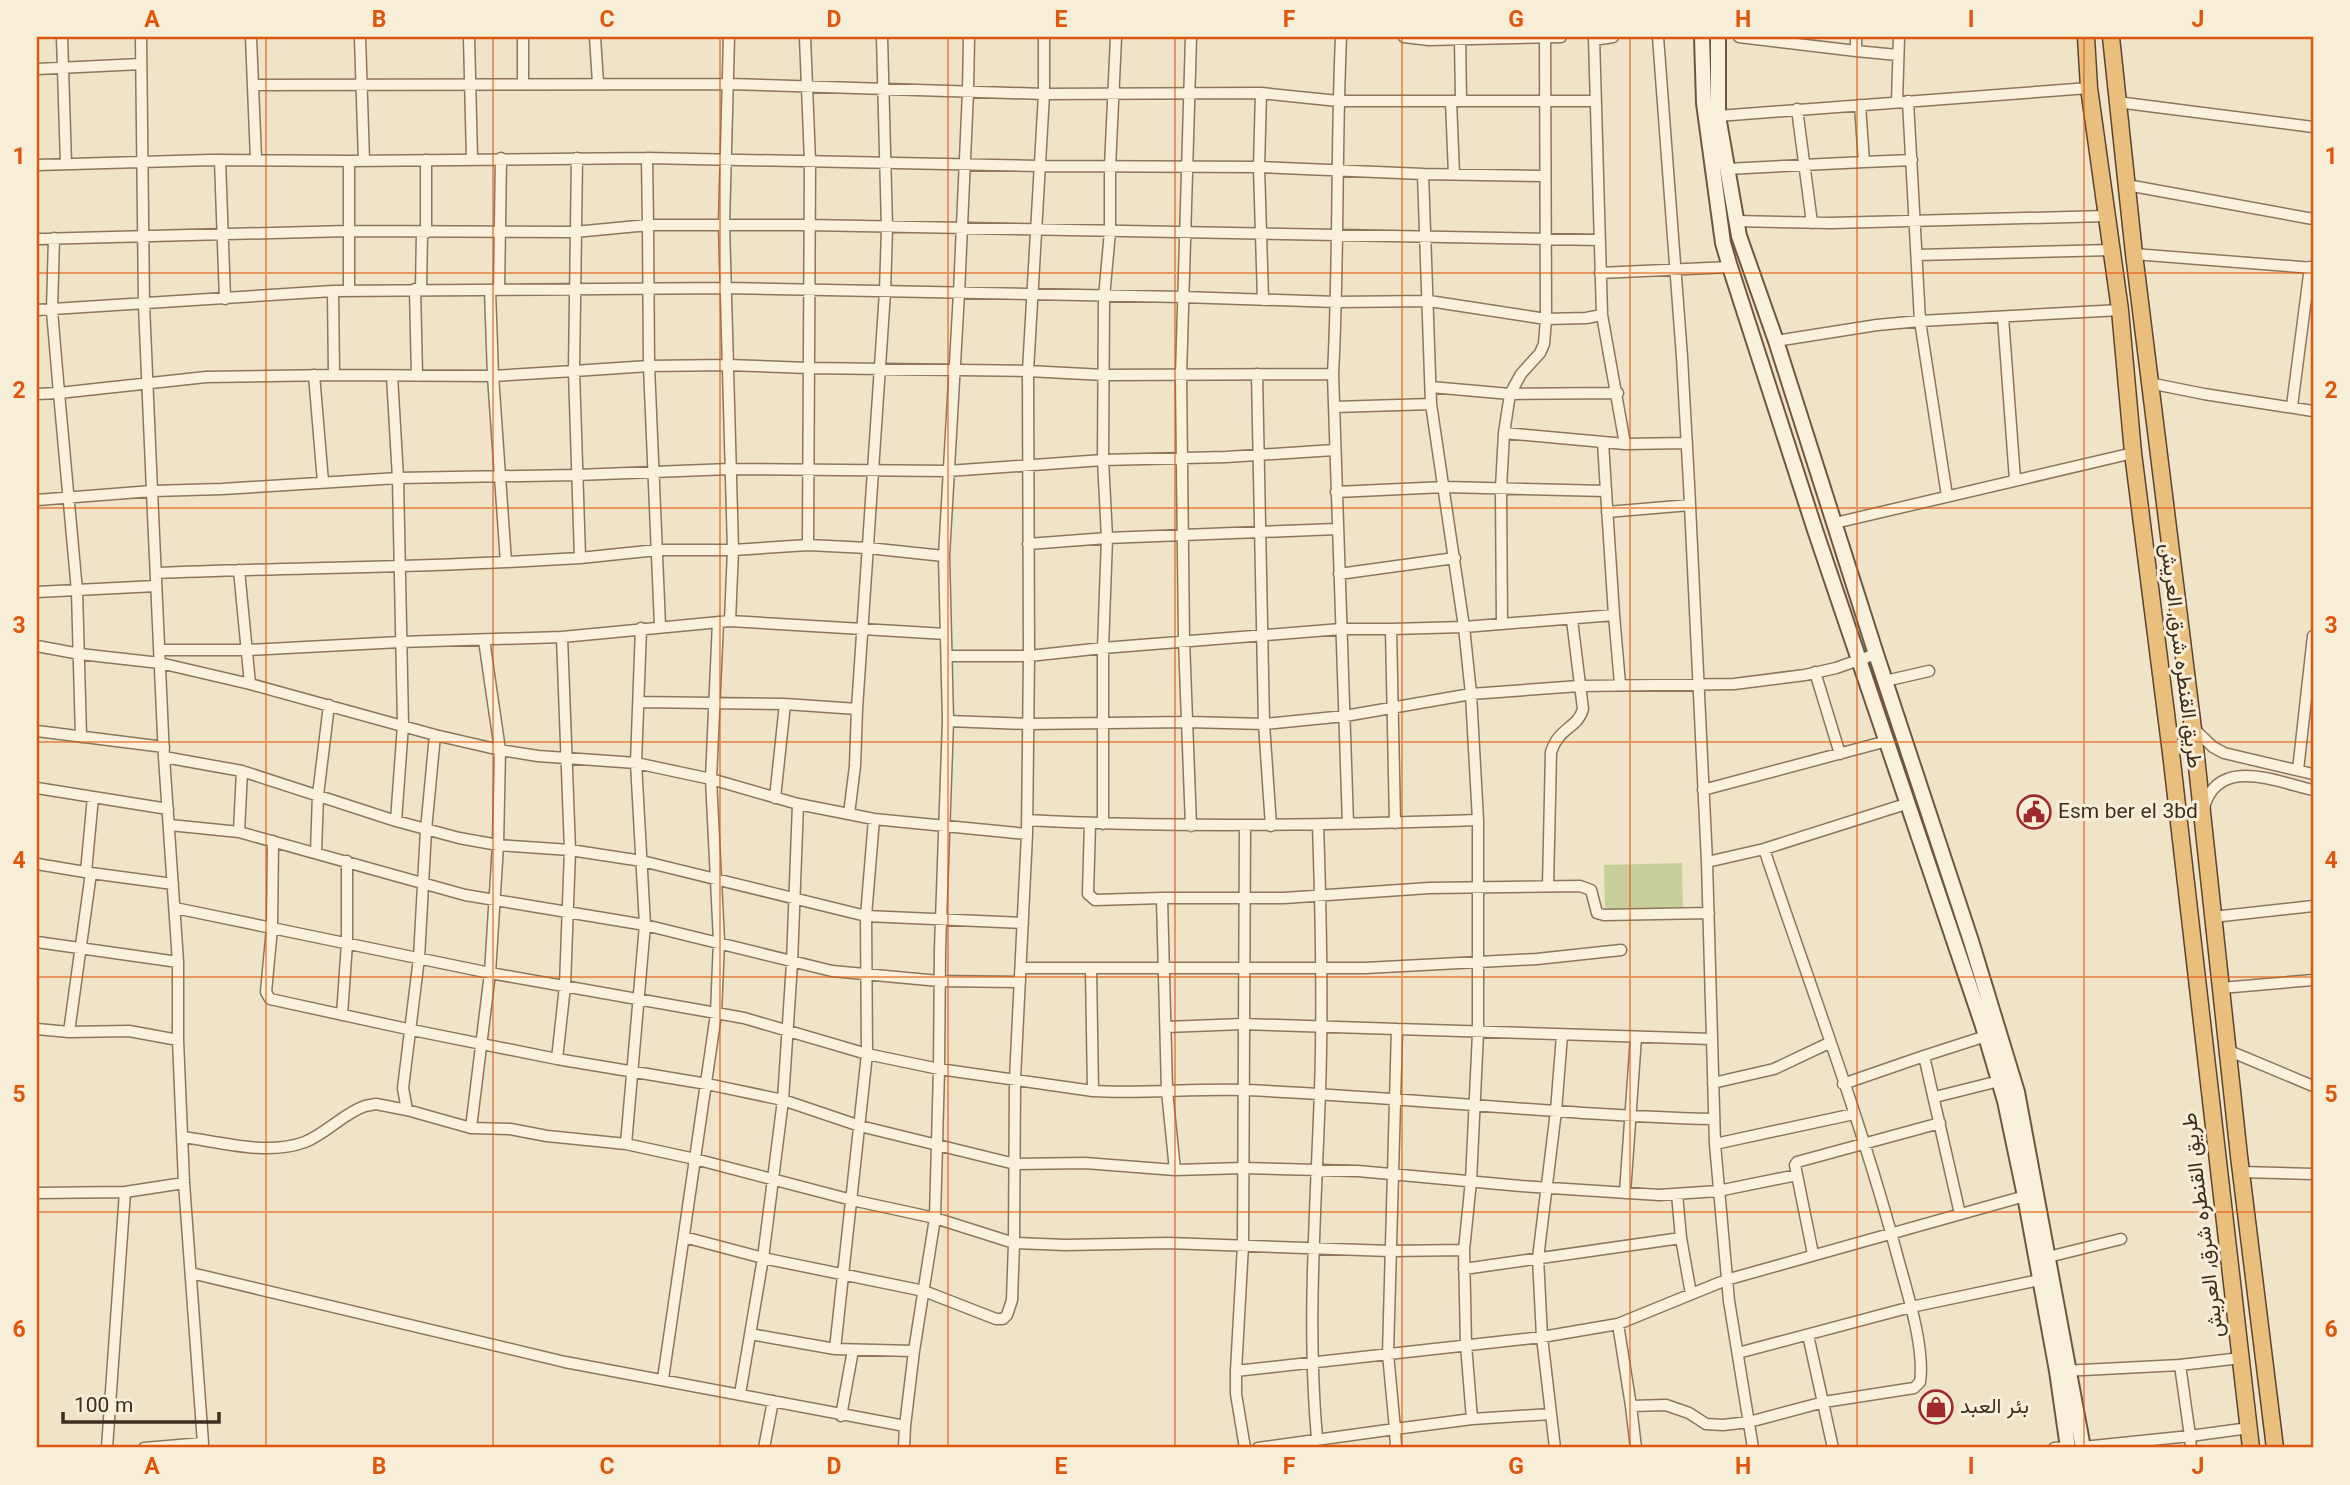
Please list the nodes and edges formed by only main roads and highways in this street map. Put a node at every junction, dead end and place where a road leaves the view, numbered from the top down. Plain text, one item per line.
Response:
1 (1694, 37) edge
2 (1702, 37) edge
3 (1717, 37) edge
4 (2086, 37) edge
5 (2111, 37) edge
6 (1704, 103) junction
7 (1971, 942) junction
8 (1956, 947) junction
9 (2026, 1172) junction
10 (2062, 1371) junction
11 (2071, 1448) edge
12 (2251, 1448) edge
13 (2275, 1448) edge

1 - 6 main road
2 - 6 main road
3 - 7 main road
4 - 12 highway, طريق القنطره شرق, العريش
5 - 13 highway, طريق القنطره شرق, العريش
6 - 8 main road
7 - 8 main road
7 - 9 main road
8 - 9 main road
9 - 10 main road
9 - 10 main road
10 - 11 main road

